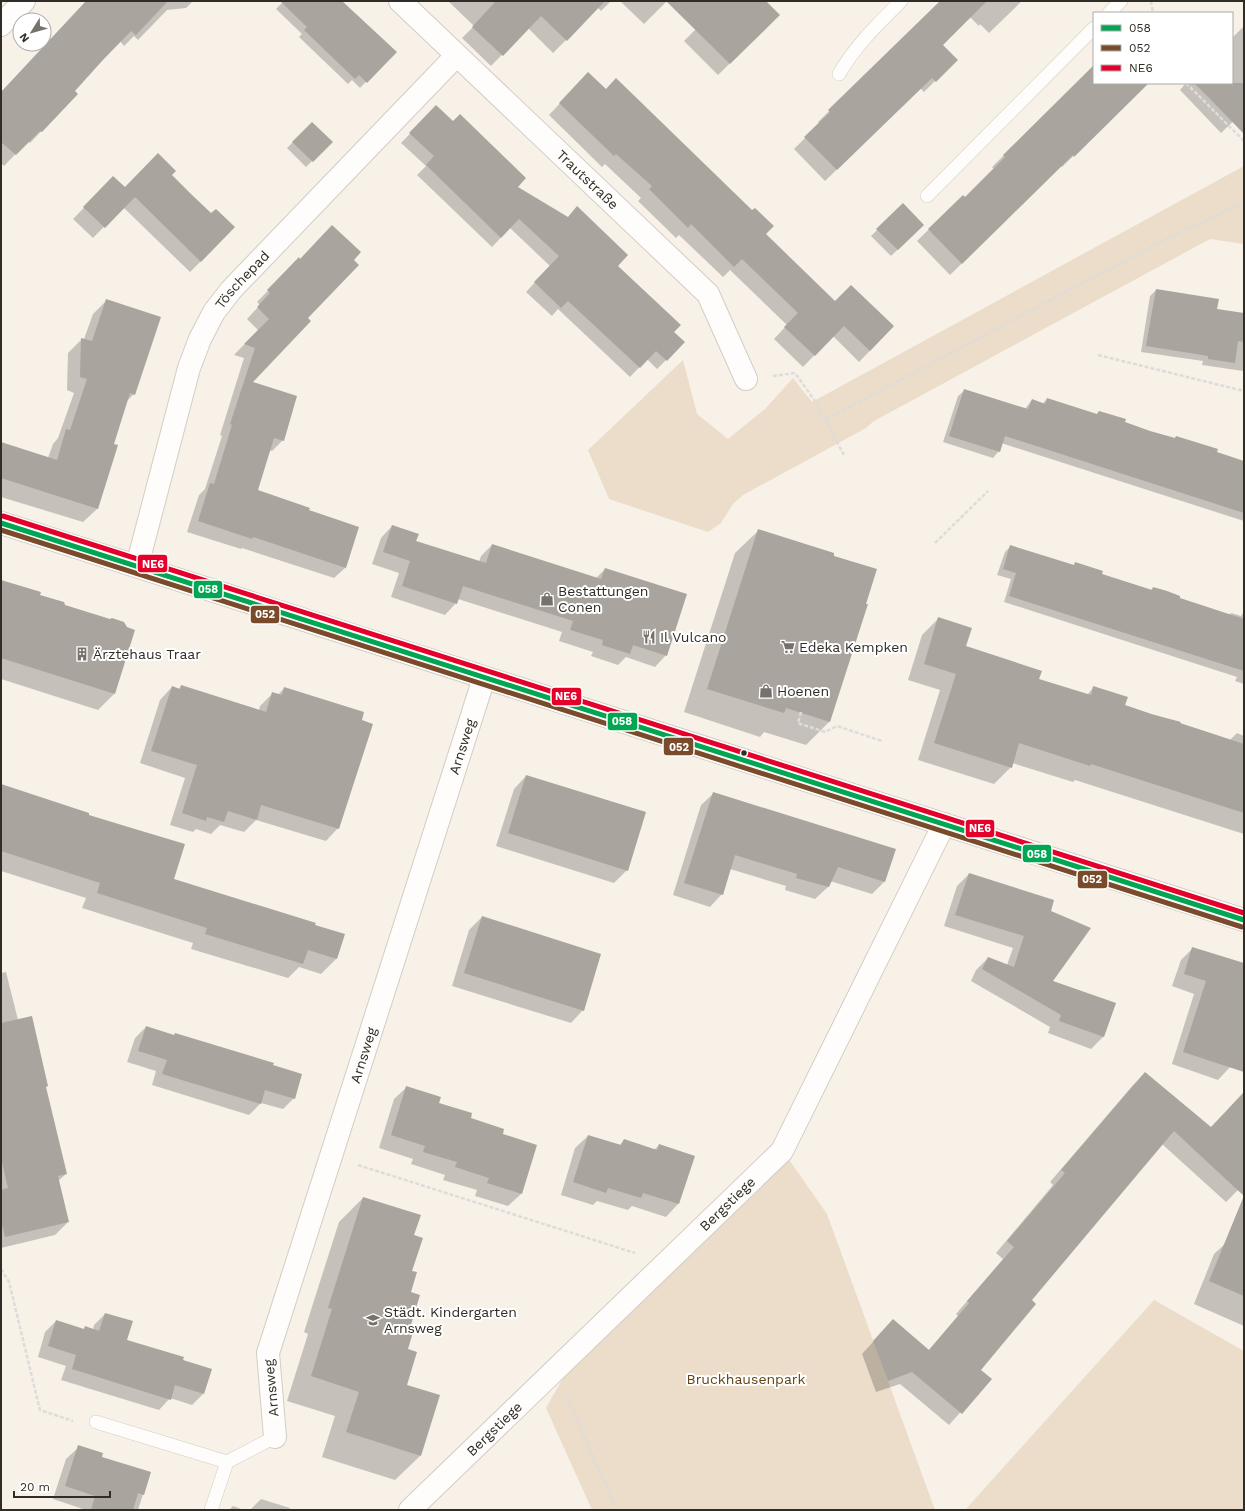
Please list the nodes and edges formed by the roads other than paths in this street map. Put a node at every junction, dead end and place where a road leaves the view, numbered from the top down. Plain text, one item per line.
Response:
1 (24, 1) edge
2 (400, 1) edge
3 (901, 1) edge
4 (1121, 1) edge
5 (1110, 12) edge
6 (1, 25) edge
7 (1093, 29) edge
8 (456, 56) junction
9 (839, 74) dead end
10 (927, 196) dead end
11 (746, 379) road end
12 (1, 523) edge
13 (137, 566) junction
14 (484, 678) junction
15 (944, 824) junction
16 (1244, 920) edge
17 (96, 1422) road end
18 (275, 1437) joint
19 (227, 1462) junction
20 (211, 1510) edge
21 (410, 1510) edge

1 - 6 street
2 - 8 street, Trautstraße
3 - 9 lane
4 - 5 lane
7 - 10 lane
8 - 11 street, Trautstraße
8 - 13 street, Töschepad
12 - 13 street
13 - 14 street
14 - 15 street
14 - 18 street, Arnsweg
15 - 16 street
15 - 21 street, Bergstiege
17 - 19 lane
18 - 19 lane
19 - 20 lane

